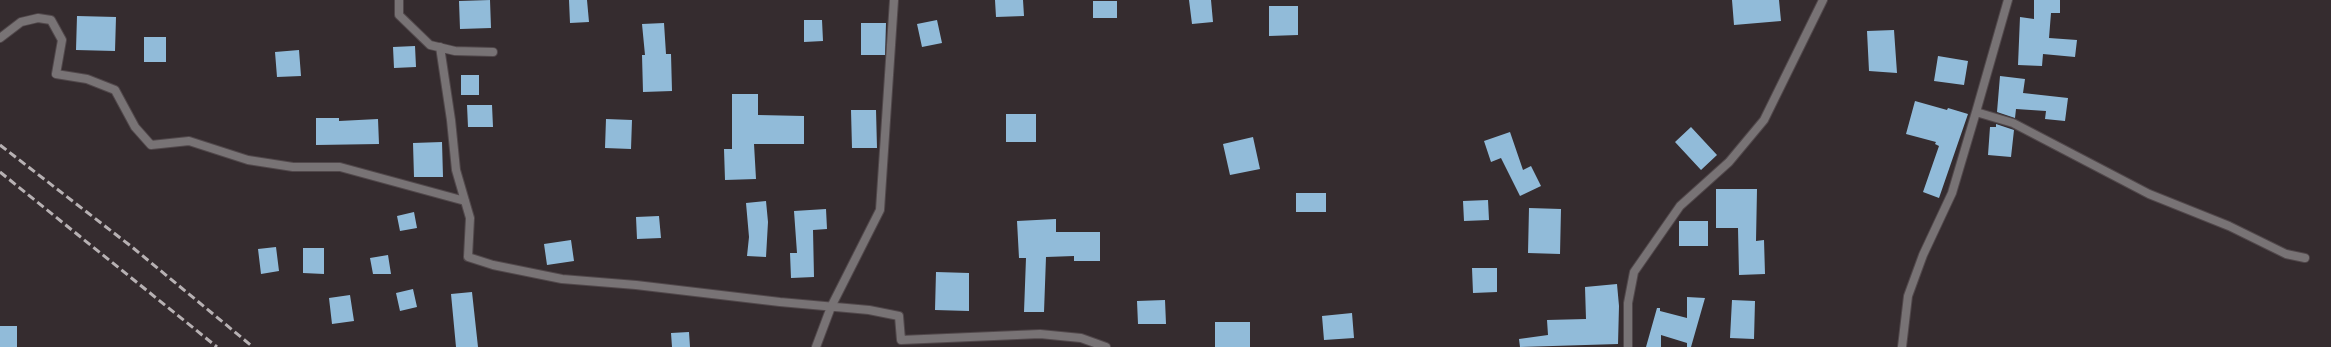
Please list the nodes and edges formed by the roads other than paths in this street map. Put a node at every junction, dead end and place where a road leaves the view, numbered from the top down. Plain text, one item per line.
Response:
1 (399, 0) edge
2 (894, 0) edge
3 (1823, 0) edge
4 (2008, 0) edge
5 (0, 38) edge
6 (440, 47) junction
7 (492, 52) dead end
8 (1976, 112) junction
9 (464, 201) junction
10 (2305, 258) dead end
11 (831, 307) junction
12 (816, 347) edge
13 (1106, 347) edge
14 (1628, 347) edge
15 (1902, 347) edge

1 - 6 street
2 - 11 street
3 - 14 street
4 - 8 street
5 - 9 street
6 - 7 street
6 - 9 street
8 - 10 street
8 - 15 street
9 - 11 street
11 - 12 street
11 - 13 street

